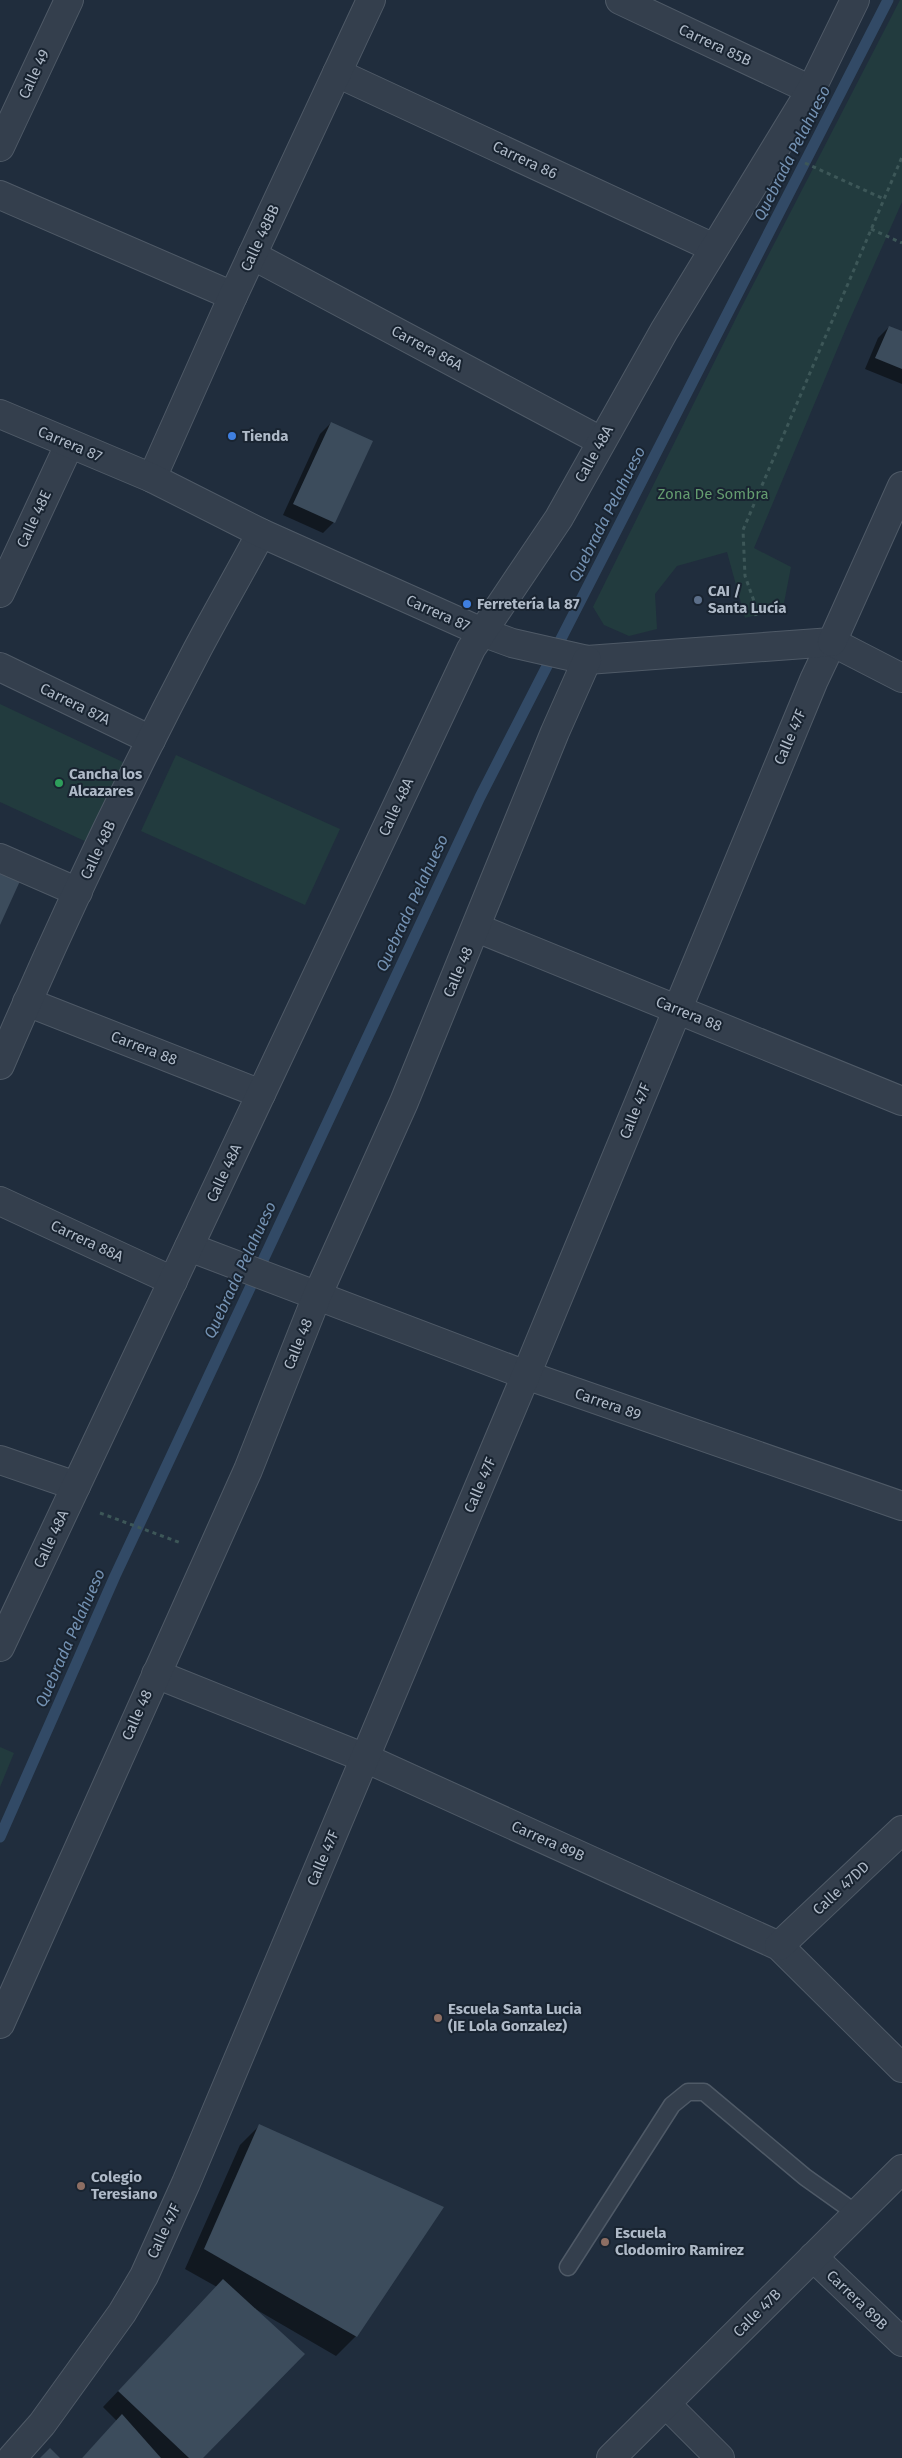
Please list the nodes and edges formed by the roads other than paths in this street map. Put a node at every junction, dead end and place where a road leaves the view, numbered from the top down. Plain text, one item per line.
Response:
1 (69, 0) edge
2 (620, 0) edge
3 (855, 0) edge
4 (361, 3) edge
5 (337, 73) junction
6 (811, 90) junction
7 (0, 147) edge
8 (0, 194) edge
9 (714, 248) junction
10 (252, 255) junction
11 (233, 296) junction
12 (0, 414) edge
13 (601, 441) junction
14 (69, 445) junction
15 (152, 478) junction
16 (902, 486) edge
17 (261, 533) junction
18 (0, 593) edge
19 (482, 632) junction
20 (832, 642) junction
21 (577, 657) junction
22 (0, 667) edge
23 (902, 678) edge
24 (151, 740) junction
25 (0, 858) edge
26 (78, 892) junction
27 (477, 928) junction
28 (27, 1002) junction
29 (677, 1009) junction
30 (0, 1065) edge
31 (261, 1094) junction
32 (902, 1102) edge
33 (0, 1201) edge
34 (200, 1252) junction
35 (173, 1280) junction
36 (307, 1291) junction
37 (526, 1375) junction
38 (0, 1460) edge
39 (72, 1494) junction
40 (902, 1506) edge
41 (0, 1647) edge
42 (156, 1674) junction
43 (366, 1758) junction
44 (902, 1830) edge
45 (779, 1946) junction
46 (0, 2024) edge
47 (902, 2068) edge
48 (902, 2169) edge
49 (857, 2214) junction
50 (813, 2257) junction
51 (568, 2267) dead end
52 (902, 2342) edge
53 (666, 2404) junction
54 (12, 2458) edge
55 (611, 2458) edge
56 (720, 2458) edge

1 - 7 street, Calle 49
2 - 6 street, Carrera 85B
3 - 6 street, Calle 48A
4 - 5 street, Calle 48BB
5 - 9 street, Carrera 86
5 - 10 street, Calle 48BB
6 - 9 street, Calle 48A
8 - 11 street
9 - 13 street, Calle 48A
10 - 11 street, Calle 48BB
10 - 13 street, Carrera 86A
11 - 15 street, Calle 48BB
12 - 14 street, Carrera 87
13 - 19 street, Calle 48A
14 - 15 street, Carrera 87
14 - 18 street, Calle 48E
15 - 17 street, Carrera 87
16 - 20 street, Calle 47F
17 - 19 street, Carrera 87
17 - 24 street, Calle 48B
19 - 21 street, Carrera 87
19 - 31 street, Calle 48A
20 - 21 street, Carrera 87
20 - 23 street
20 - 29 street, Calle 47F
21 - 27 street, Calle 48
22 - 24 street, Carrera 87A
24 - 26 street, Calle 48B
25 - 26 street
26 - 28 street, Calle 48B
27 - 29 street, Carrera 88
27 - 36 street, Calle 48
28 - 30 street, Calle 48B
28 - 31 street, Carrera 88
29 - 32 street, Carrera 88
29 - 37 street, Calle 47F
31 - 34 street, Calle 48A
33 - 35 street, Carrera 88A
34 - 35 street, Calle 48A
34 - 36 street, Carrera 89
35 - 39 street, Calle 48A
36 - 37 street, Carrera 89
36 - 42 street, Calle 48
37 - 40 street, Carrera 89
37 - 43 street, Calle 47F
38 - 39 street
39 - 41 street, Calle 48A
42 - 43 street, Carrera 89B
42 - 46 street, Calle 48
43 - 45 street, Carrera 89B
43 - 54 street, Calle 47F
44 - 45 street, Calle 47DD
45 - 47 street, Carrera 89B
48 - 49 street, Calle 47B
49 - 50 street, Calle 47B
49 - 51 lane
50 - 52 street, Carrera 89B
50 - 53 street, Calle 47B
53 - 55 street, Calle 47B
53 - 56 street

